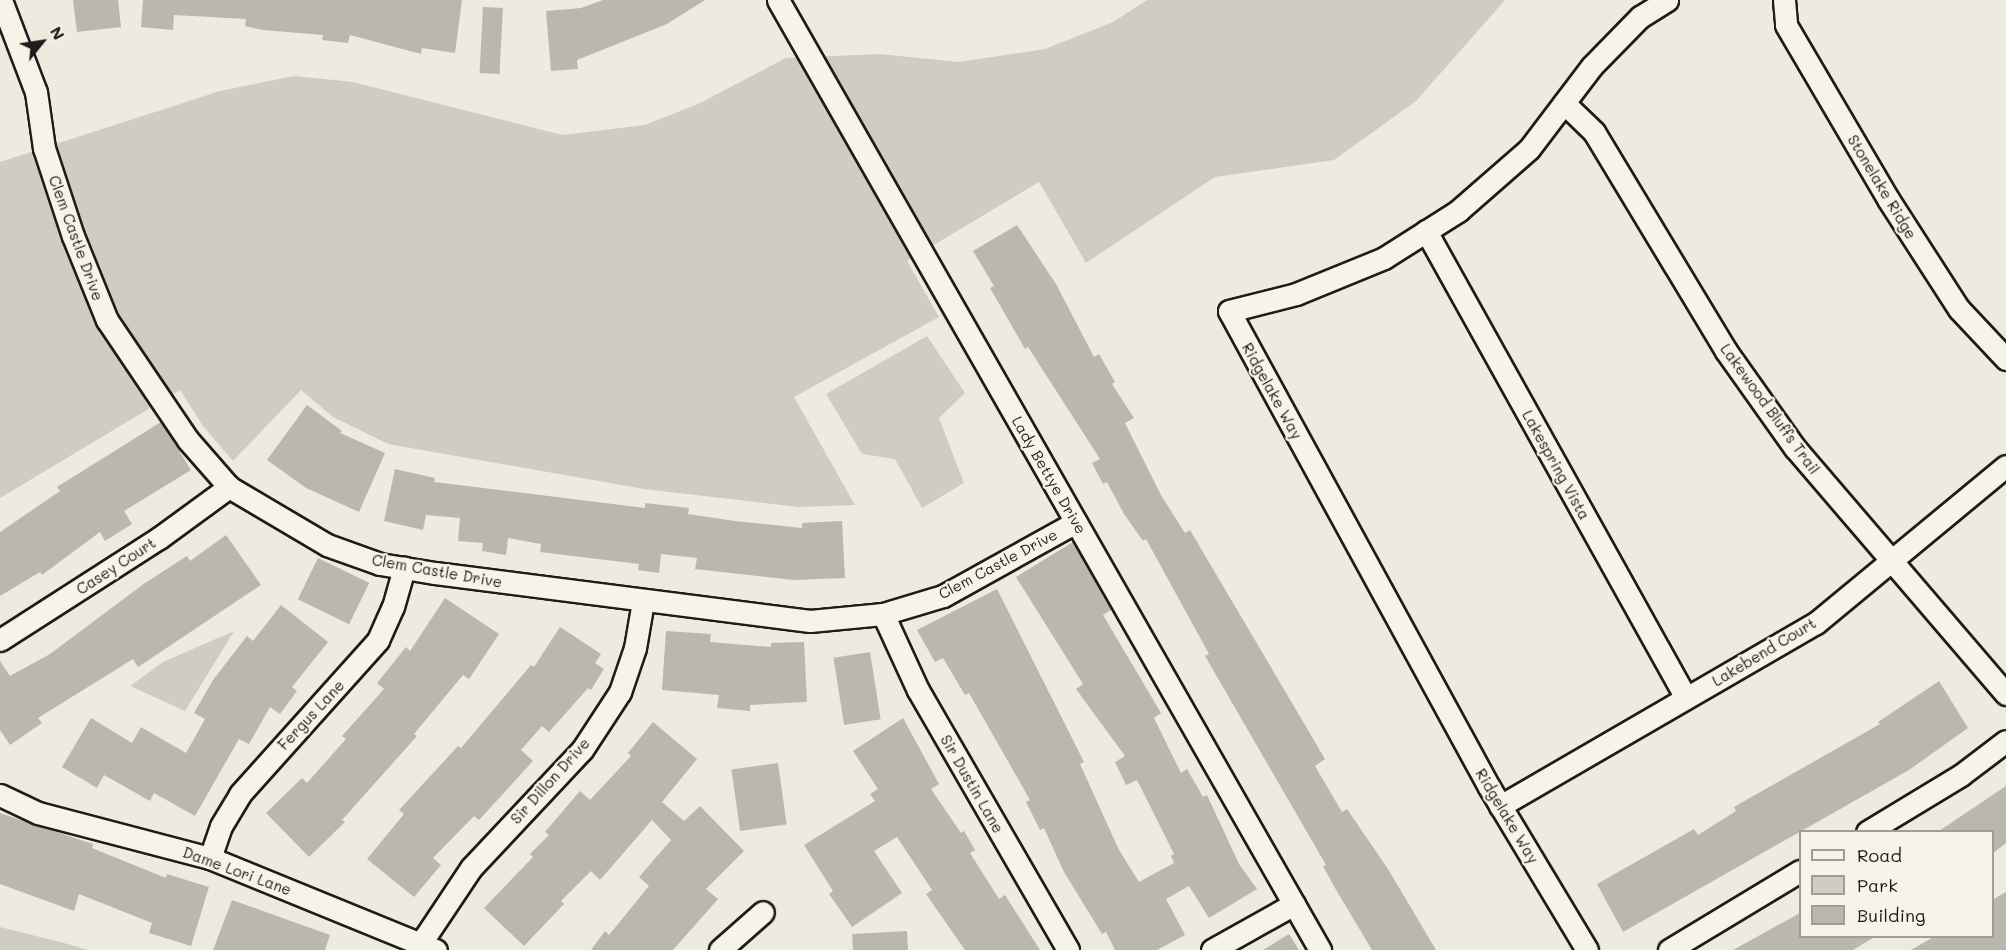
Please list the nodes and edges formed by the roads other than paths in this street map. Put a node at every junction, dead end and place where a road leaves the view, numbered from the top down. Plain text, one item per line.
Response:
1 (1, 0) edge
2 (778, 0) edge
3 (1667, 0) edge
4 (1784, 0) edge
5 (1564, 103) junction
6 (1426, 231) junction
7 (2006, 358) edge
8 (2006, 465) edge
9 (229, 487) junction
10 (1076, 522) junction
11 (1890, 564) junction
12 (404, 568) junction
13 (643, 601) junction
14 (883, 614) junction
15 (0, 640) edge
16 (2006, 694) edge
17 (1686, 698) junction
18 (2006, 741) edge
19 (0, 795) edge
20 (1500, 806) junction
21 (1869, 830) edge
22 (210, 858) junction
23 (1799, 872) edge
24 (1294, 904) junction
25 (763, 912) dead end
26 (429, 946) edge
27 (720, 950) edge
28 (1068, 950) edge
29 (1212, 950) edge
30 (1320, 950) edge
31 (1587, 950) edge
32 (1669, 950) edge

1 - 9 street, Clem Castle Drive
2 - 10 street, Lady Bettye Drive
3 - 5 street, Ridgelake Way
4 - 7 street, Stonelake Ridge
5 - 6 street, Ridgelake Way
5 - 11 street, Lakewood Bluffs Trail
6 - 17 street, Lakespring Vista
6 - 20 street, Ridgelake Way
8 - 11 street, Lakebend Court
9 - 12 street, Clem Castle Drive
9 - 15 street, Casey Court
10 - 14 street, Clem Castle Drive
10 - 24 street, Lady Bettye Drive
11 - 16 street, Lakewood Bluffs Trail
11 - 17 street, Lakebend Court
12 - 13 street, Clem Castle Drive
12 - 22 street, Fergus Lane
13 - 14 street, Clem Castle Drive
13 - 26 street, Sir Dillon Drive
14 - 28 street, Sir Dustin Lane
17 - 20 street, Lakebend Court
18 - 21 street
19 - 22 street, Dame Lori Lane
20 - 31 street, Ridgelake Way
22 - 26 street, Dame Lori Lane
23 - 32 street
24 - 29 street
24 - 30 street, Lady Bettye Drive
25 - 27 street

